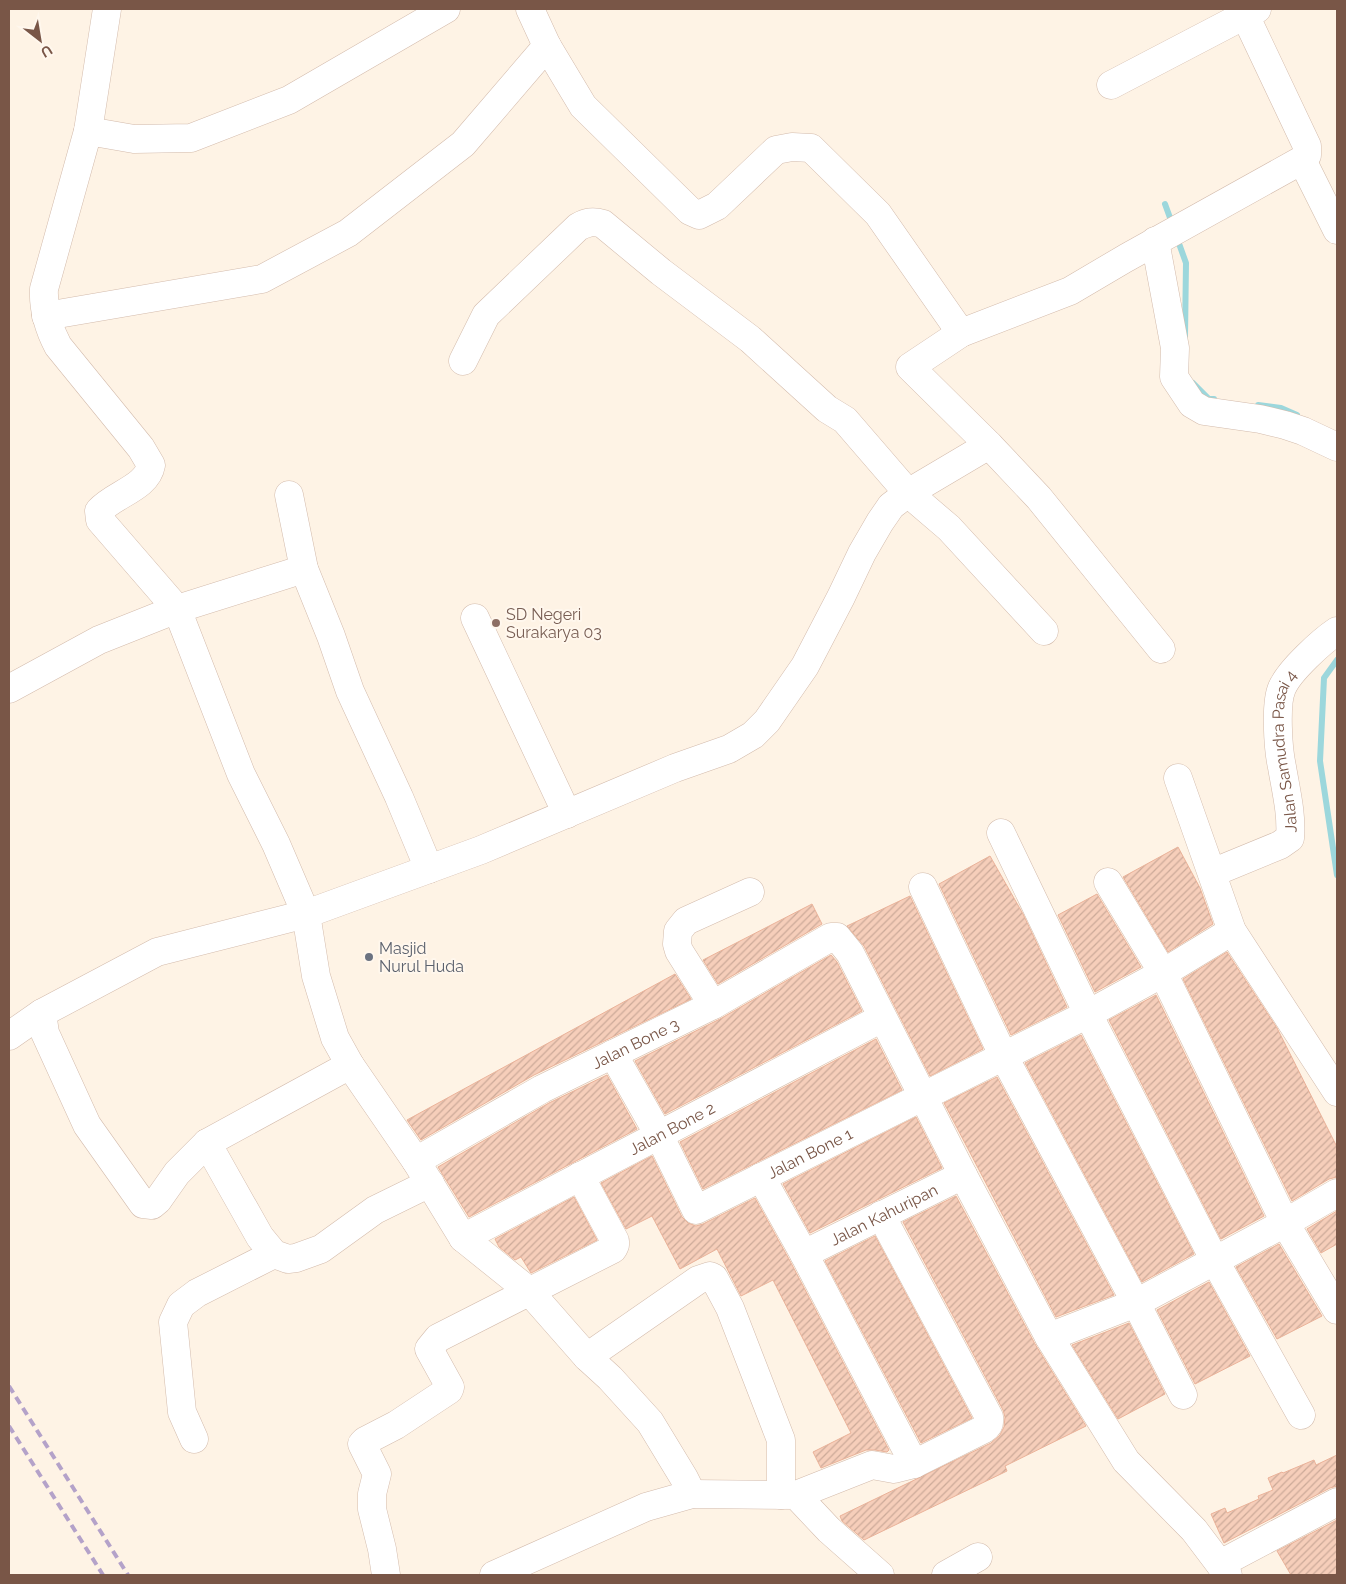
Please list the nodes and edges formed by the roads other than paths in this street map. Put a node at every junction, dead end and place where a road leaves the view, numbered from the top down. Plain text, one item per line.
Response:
1 (108, 9) edge
2 (446, 9) edge
3 (530, 9) edge
4 (1251, 12) edge
5 (547, 46) junction
6 (1111, 85) dead end
7 (88, 130) junction
8 (1302, 160) junction
9 (1337, 230) edge
10 (1155, 242) junction
11 (46, 316) junction
12 (961, 333) junction
13 (463, 361) dead end
14 (989, 445) junction
15 (1337, 447) edge
16 (908, 493) junction
17 (289, 495) dead end
18 (304, 569) junction
19 (177, 609) junction
20 (475, 618) dead end
21 (1044, 631) dead end
22 (1337, 631) edge
23 (1161, 649) dead end
24 (9, 689) edge
25 (1178, 778) dead end
26 (567, 814) junction
27 (1000, 833) dead end
28 (428, 868) junction
29 (1212, 873) junction
30 (1108, 882) dead end
31 (923, 887) dead end
32 (750, 892) dead end
33 (306, 914) junction
34 (1232, 931) junction
35 (1163, 973) junction
36 (713, 1005) junction
37 (42, 1013) junction
38 (1088, 1014) junction
39 (882, 1018) junction
40 (9, 1036) edge
41 (614, 1054) junction
42 (1003, 1055) junction
43 (350, 1065) junction
44 (1337, 1092) edge
45 (923, 1096) junction
46 (659, 1134) junction
47 (207, 1143) junction
48 (423, 1172) junction
49 (963, 1175) junction
50 (580, 1176) junction
51 (760, 1177) junction
52 (1337, 1193) edge
53 (881, 1215) junction
54 (1285, 1223) junction
55 (463, 1238) junction
56 (274, 1254) junction
57 (804, 1254) junction
58 (1214, 1262) junction
59 (529, 1291) junction
60 (1136, 1303) junction
61 (1337, 1310) edge
62 (1048, 1337) junction
63 (587, 1357) junction
64 (1184, 1395) dead end
65 (1301, 1415) dead end
66 (194, 1439) dead end
67 (914, 1464) junction
68 (692, 1494) junction
69 (789, 1495) junction
70 (1337, 1502) edge
71 (978, 1557) dead end
72 (1224, 1569) edge
73 (386, 1575) edge
74 (494, 1575) edge
75 (880, 1575) edge
76 (946, 1575) edge

1 - 7 street
2 - 7 street
3 - 5 street
4 - 6 street
4 - 8 street
5 - 11 street
5 - 12 street
7 - 11 street
8 - 9 street
8 - 10 street
10 - 12 street
10 - 15 street
11 - 19 street
12 - 14 street
13 - 16 street
14 - 16 street
14 - 23 street
16 - 21 street
16 - 26 street
17 - 18 street
18 - 19 street
18 - 28 street
19 - 24 street
19 - 33 street
20 - 26 street
22 - 29 street, Jalan Samudra Pasai 4
25 - 29 street
26 - 28 street
27 - 38 street
28 - 33 street
29 - 34 street
30 - 35 street
31 - 42 street
32 - 36 street
33 - 37 street
33 - 43 street
34 - 35 street, Jalan Bone 1
34 - 44 street
35 - 38 street, Jalan Bone 1
35 - 54 street
36 - 39 street, Jalan Bone 3
36 - 41 street, Jalan Bone 3
37 - 40 street
37 - 47 street
38 - 42 street, Jalan Bone 1
38 - 58 street
39 - 45 street
39 - 46 street, Jalan Bone 2
41 - 46 street
41 - 48 street, Jalan Bone 3
42 - 45 street, Jalan Bone 1
42 - 60 street
43 - 47 street
43 - 48 street
45 - 49 street
45 - 51 street, Jalan Bone 1
46 - 50 street, Jalan Bone 2
46 - 51 street, Jalan Bone 1
47 - 56 street
48 - 55 street
48 - 56 street, Jalan Bone 3
49 - 53 street, Jalan Kahuripan
49 - 62 street
50 - 55 street, Jalan Bone 2
50 - 59 street
51 - 57 street
52 - 54 street
53 - 57 street, Jalan Kahuripan
53 - 67 street
54 - 58 street
54 - 61 street
55 - 59 street
56 - 66 street
57 - 67 street
58 - 60 street
58 - 65 street
59 - 63 street
59 - 73 street
60 - 62 street
60 - 64 street
62 - 72 street
63 - 68 street
63 - 69 street
67 - 69 street
68 - 69 street
68 - 74 street
69 - 75 street
70 - 72 street
71 - 76 street

